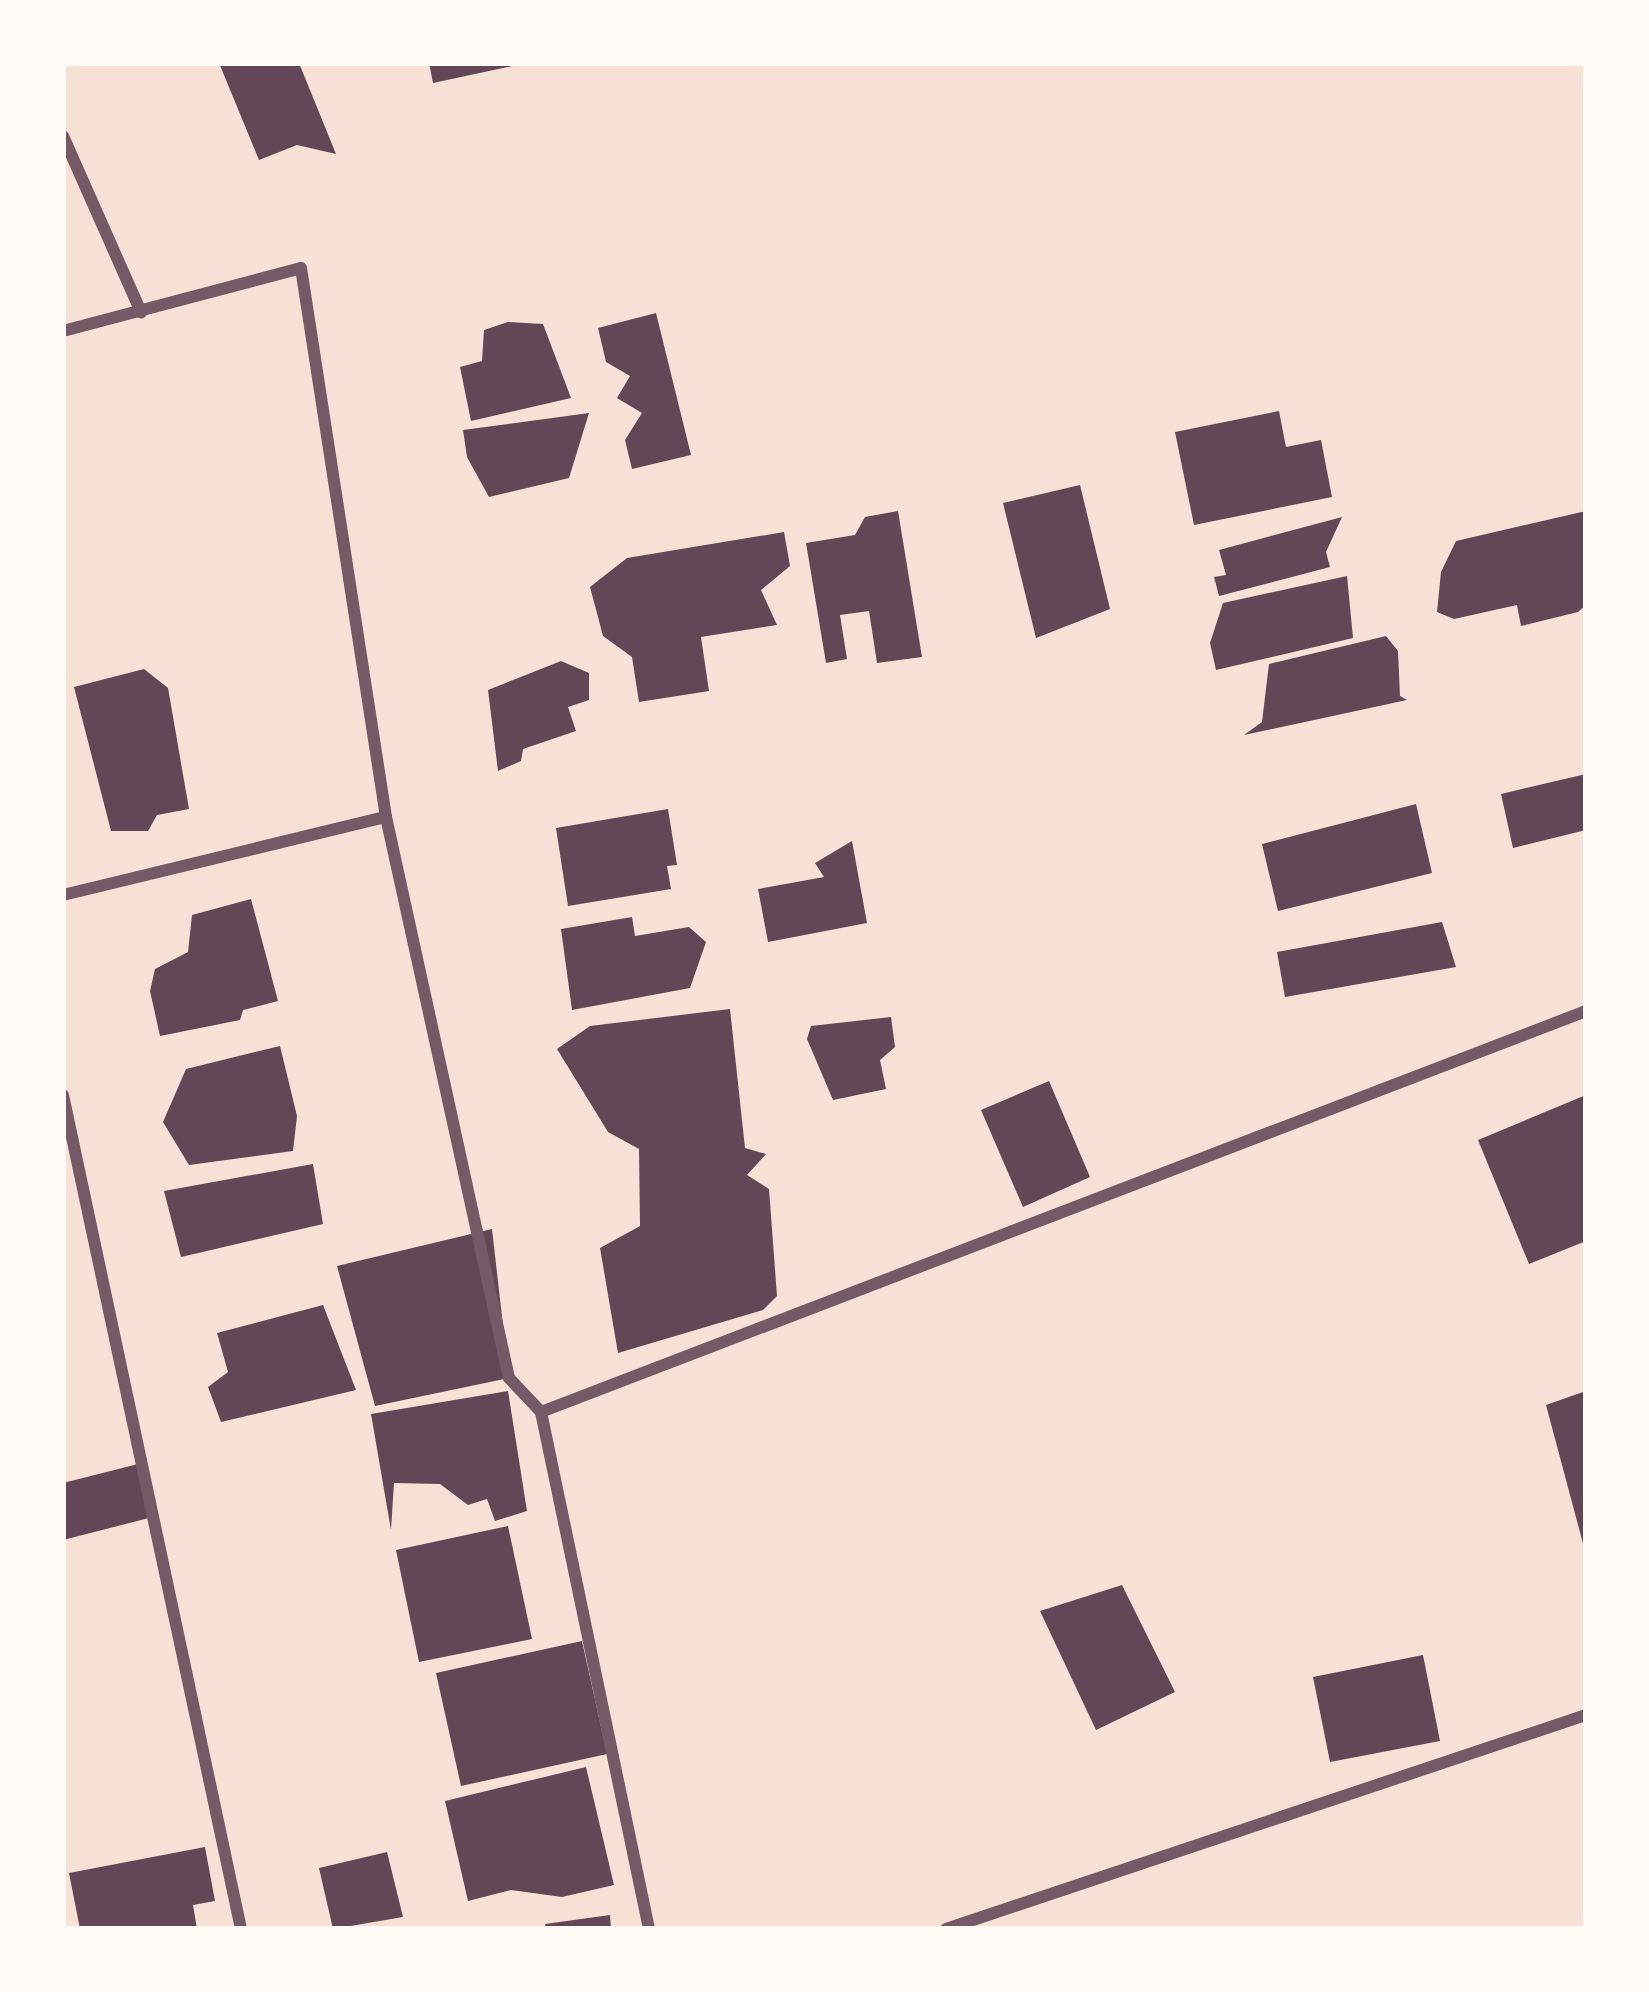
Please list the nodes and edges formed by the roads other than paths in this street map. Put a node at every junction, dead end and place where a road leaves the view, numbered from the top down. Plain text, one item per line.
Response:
1 (63, 136) edge
2 (141, 312) junction
3 (63, 331) edge
4 (386, 817) junction
5 (63, 895) edge
6 (1586, 1011) edge
7 (63, 1095) edge
8 (541, 1412) junction
9 (1586, 1715) edge
10 (241, 1929) edge
11 (650, 1929) edge
12 (946, 1929) edge

1 - 2 street
2 - 3 street
2 - 4 street
4 - 5 street
4 - 8 street
6 - 8 street
7 - 10 street
8 - 11 street
9 - 12 street

